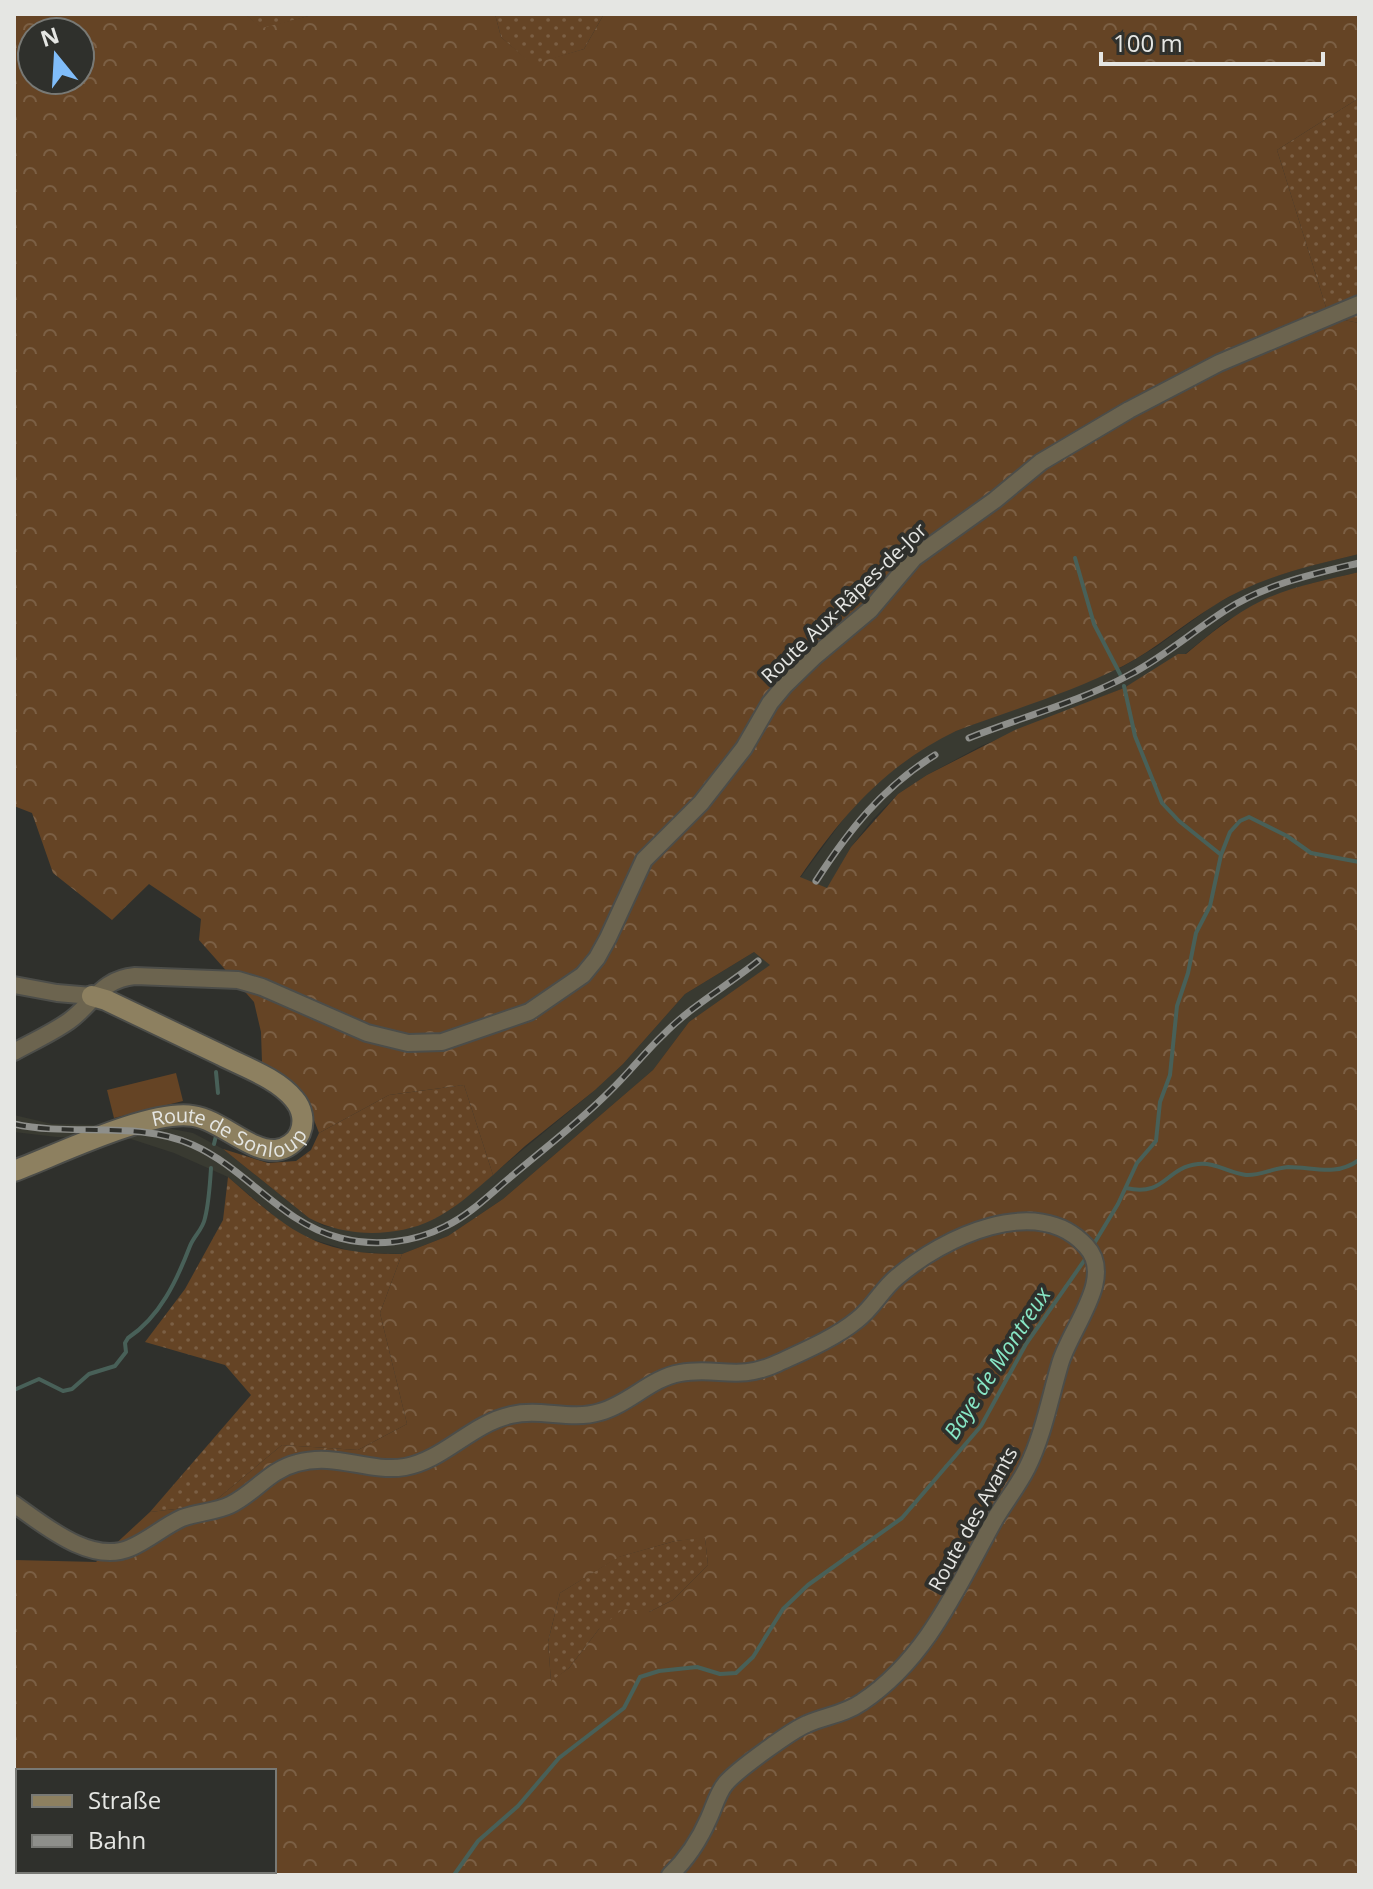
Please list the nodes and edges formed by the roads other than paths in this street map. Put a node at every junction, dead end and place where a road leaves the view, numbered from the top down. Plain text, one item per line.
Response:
1 (1359, 304) edge
2 (14, 985) edge
3 (92, 996) junction
4 (14, 1052) edge
5 (14, 1171) edge
6 (14, 1504) edge
7 (670, 1875) edge

1 - 3 street, Route Aux-Râpes-de-Jor
2 - 3 street, Route de Sonloup
3 - 4 street, Route Aux-Râpes-de-Jor
3 - 5 street, Route de Sonloup
6 - 7 street, Route des Avants

